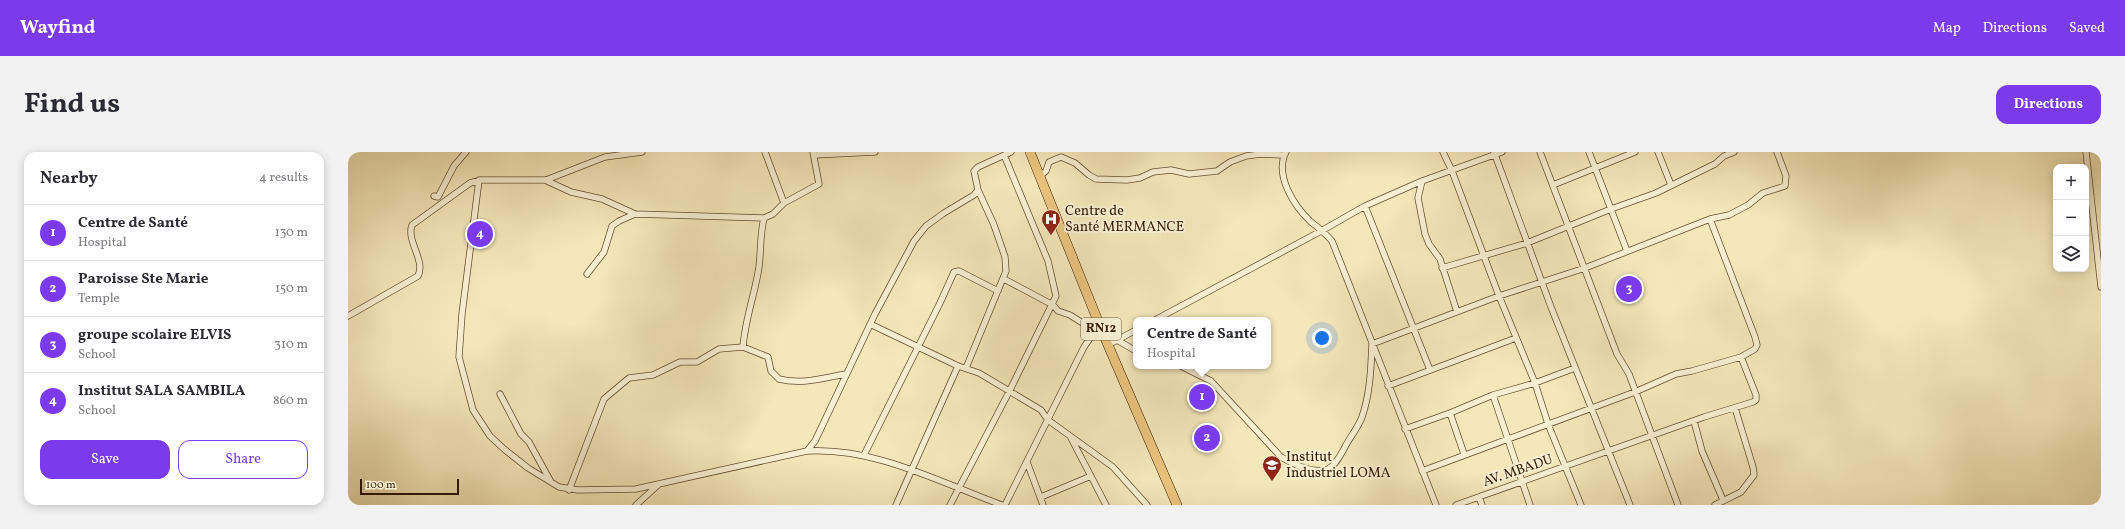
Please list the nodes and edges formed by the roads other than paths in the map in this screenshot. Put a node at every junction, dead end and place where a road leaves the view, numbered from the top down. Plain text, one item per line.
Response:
1 (466, 152) edge
2 (642, 152) edge
3 (765, 152) edge
4 (875, 152) edge
5 (1010, 152) edge
6 (1030, 152) edge
7 (1060, 152) edge
8 (1443, 152) edge
9 (1502, 152) edge
10 (1540, 152) edge
11 (1589, 152) edge
12 (1635, 152) edge
13 (1658, 152) edge
14 (1734, 152) edge
15 (1777, 152) edge
16 (2086, 152) edge
17 (1285, 153) edge
18 (1495, 153) edge
19 (619, 154) edge
20 (813, 154) edge
21 (1004, 155) junction
22 (1058, 158) junction
23 (1596, 168) junction
24 (1452, 171) junction
25 (1040, 176) junction
26 (479, 180) junction
27 (545, 180) junction
28 (1422, 181) junction
29 (1553, 185) junction
30 (1671, 185) junction
31 (978, 190) junction
32 (434, 196) dead end
33 (784, 204) junction
34 (1365, 206) junction
35 (1611, 209) junction
36 (635, 214) junction
37 (764, 218) junction
38 (1710, 219) junction
39 (1568, 226) junction
40 (1323, 230) junction
41 (1527, 244) junction
42 (1627, 251) junction
43 (1484, 256) junction
44 (1442, 268) junction
45 (1585, 268) junction
46 (587, 274) dead end
47 (1004, 279) junction
48 (1542, 283) junction
49 (2101, 287) edge
50 (998, 291) junction
51 (1499, 296) junction
52 (1053, 306) junction
53 (1457, 312) junction
54 (348, 316) edge
55 (1161, 317) edge
56 (870, 324) junction
57 (1415, 328) junction
58 (1098, 331) junction
59 (1133, 332) edge
60 (1516, 338) junction
61 (1117, 340) junction
62 (1372, 344) junction
63 (1108, 345) junction
64 (918, 346) junction
65 (743, 347) junction
66 (1133, 349) edge
67 (1741, 357) junction
68 (958, 366) junction
69 (966, 368) junction
70 (1575, 368) junction
71 (1187, 369) edge
72 (1430, 370) junction
73 (846, 374) junction
74 (1535, 383) junction
75 (1388, 386) junction
76 (1010, 390) junction
77 (1635, 392) junction
78 (500, 394) dead end
79 (1493, 395) junction
80 (1592, 408) junction
81 (1734, 408) junction
82 (1450, 414) junction
83 (1048, 420) junction
84 (1694, 421) junction
85 (1548, 424) junction
86 (1405, 429) junction
87 (1070, 436) junction
88 (1652, 436) junction
89 (1508, 439) junction
90 (806, 451) junction
91 (1609, 451) junction
92 (1464, 454) junction
93 (864, 455) junction
94 (1027, 462) junction
95 (1566, 467) junction
96 (911, 470) junction
97 (1422, 471) junction
98 (1091, 476) junction
99 (1521, 481) junction
100 (551, 482) junction
101 (658, 484) junction
102 (957, 488) junction
103 (569, 490) junction
104 (1041, 497) junction
105 (1479, 497) junction
106 (1723, 500) junction
107 (636, 505) edge
108 (896, 505) edge
109 (950, 505) edge
110 (1003, 505) edge
111 (1043, 505) edge
112 (1106, 505) edge
113 (1146, 505) edge
114 (1177, 505) edge
115 (1436, 505) edge
116 (1456, 505) edge
117 (1482, 505) edge
118 (1530, 505) edge
119 (1581, 505) edge
120 (1630, 505) edge
121 (1678, 505) edge
122 (1714, 505) edge

1 - 32 street
2 - 19 street
3 - 33 street
4 - 20 street
5 - 21 street
6 - 25 main road, RN12
7 - 22 street
8 - 24 street
9 - 18 street
10 - 29 street
11 - 23 street
12 - 23 street
13 - 30 street
14 - 30 street
15 - 38 street
16 - 49 street
17 - 22 street
17 - 40 street
18 - 24 street
18 - 41 street
19 - 27 street
20 - 33 street
21 - 31 street
21 - 52 street
22 - 25 street
23 - 29 street
23 - 35 street
24 - 28 street
24 - 43 street
25 - 58 main road, RN12
26 - 27 street
26 - 54 street
26 - 100 street
27 - 36 street
28 - 34 street
28 - 44 street
29 - 39 street
30 - 35 street
31 - 47 street
31 - 56 street
33 - 37 street
34 - 40 street
34 - 57 street
35 - 39 street
35 - 42 street
36 - 37 street
36 - 46 street
37 - 65 street
38 - 42 street
38 - 67 street
39 - 41 street
39 - 45 street
40 - 55 street
40 - 62 street
41 - 43 street
41 - 48 street
42 - 45 street
43 - 44 street
43 - 51 street
44 - 53 street
45 - 48 street
45 - 77 street
47 - 50 street
47 - 52 street
48 - 51 street
48 - 70 street
50 - 64 street
50 - 69 street
51 - 53 street
51 - 60 street
52 - 58 street
52 - 76 street
53 - 57 street
56 - 64 street
56 - 73 street
57 - 62 street
57 - 72 street
58 - 63 main road, RN12
58 - 83 street
59 - 61 street
60 - 72 street
60 - 74 street
61 - 63 street
61 - 66 street
62 - 71 street
62 - 75 street
63 - 114 main road, RN12
64 - 68 street
64 - 93 street
65 - 73 street
65 - 103 street
67 - 77 street
67 - 81 street, AV. MBADU
68 - 69 street
68 - 96 street
69 - 76 street
70 - 74 street
70 - 80 street
72 - 75 street
73 - 90 street
74 - 79 street
74 - 85 street
75 - 86 street
76 - 83 street
76 - 102 street
77 - 80 street
77 - 88 street
78 - 100 street
79 - 82 street
79 - 89 street
80 - 85 street
80 - 91 street
81 - 84 street, AV. MBADU
81 - 106 street
82 - 86 street
82 - 92 street
83 - 87 street
83 - 94 street
84 - 88 street, AV. MBADU
84 - 106 street
85 - 89 street
85 - 95 street
86 - 97 street
87 - 98 street
87 - 113 street
88 - 91 street, AV. MBADU
88 - 121 street
89 - 92 street
89 - 99 street
90 - 93 street
90 - 101 street
91 - 95 street, AV. MBADU
91 - 120 street
92 - 97 street
93 - 96 street
94 - 104 street
94 - 110 street
95 - 99 street, AV. MBADU
95 - 119 street
96 - 102 street
96 - 108 street
97 - 115 street
98 - 104 street
98 - 112 street
99 - 105 street, AV. MBADU
99 - 118 street
100 - 103 street
101 - 103 street
101 - 107 street
102 - 109 street
102 - 110 street
104 - 111 street
105 - 116 street, AV. MBADU
105 - 117 street
106 - 122 street

